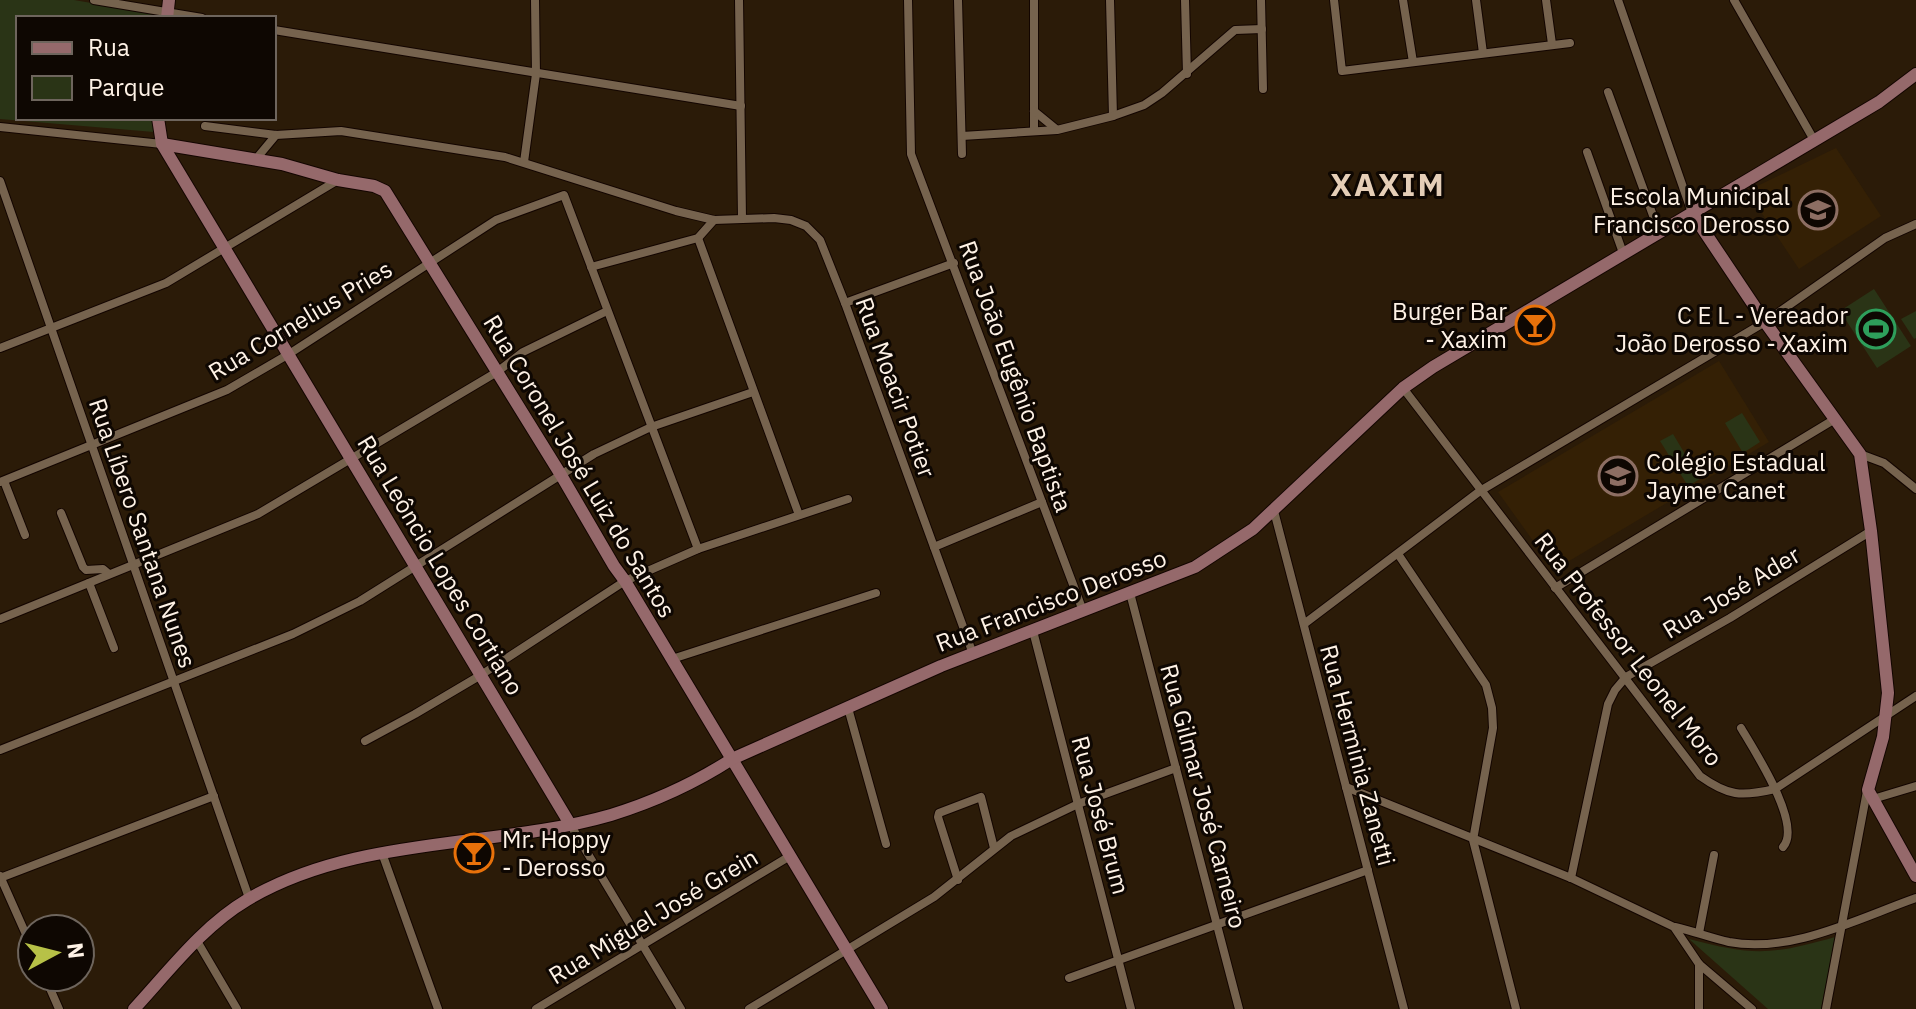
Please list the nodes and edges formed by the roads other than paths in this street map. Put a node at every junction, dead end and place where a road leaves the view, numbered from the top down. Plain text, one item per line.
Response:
1 (94, 0) edge
2 (535, 0) edge
3 (739, 0) edge
4 (908, 0) edge
5 (958, 0) edge
6 (1034, 0) edge
7 (1110, 0) edge
8 (1185, 0) edge
9 (1261, 0) edge
10 (1334, 0) edge
11 (1403, 0) edge
12 (1476, 0) edge
13 (1546, 0) edge
14 (1618, 0) edge
15 (1734, 0) edge
16 (168, 10) edge
17 (194, 16) edge
18 (1262, 29) junction
19 (276, 30) edge
20 (1570, 43) dead end
21 (1552, 44) junction
22 (1186, 50) junction
23 (1483, 53) junction
24 (1206, 57) junction
25 (1413, 62) junction
26 (536, 74) junction
27 (1187, 74) junction
28 (1916, 74) edge
29 (1263, 89) dead end
30 (1608, 92) dead end
31 (741, 106) junction
32 (1034, 111) junction
33 (1113, 116) junction
34 (158, 120) edge
35 (205, 126) dead end
36 (0, 127) edge
37 (1057, 130) junction
38 (1034, 131) junction
39 (276, 135) junction
40 (962, 136) junction
41 (1814, 140) junction
42 (162, 144) junction
43 (1587, 152) dead end
44 (962, 154) dead end
45 (257, 157) junction
46 (524, 162) junction
47 (338, 180) junction
48 (0, 181) edge
49 (1692, 213) junction
50 (742, 218) junction
51 (714, 220) junction
52 (1916, 224) edge
53 (1659, 232) junction
54 (698, 238) junction
55 (225, 246) junction
56 (1623, 253) junction
57 (954, 263) junction
58 (431, 264) junction
59 (591, 267) junction
60 (845, 303) junction
61 (607, 311) junction
62 (1765, 322) junction
63 (50, 328) junction
64 (0, 348) edge
65 (289, 354) junction
66 (497, 372) junction
67 (1403, 388) junction
68 (753, 392) junction
69 (1835, 419) junction
70 (651, 427) junction
71 (92, 447) junction
72 (1860, 454) junction
73 (351, 458) junction
74 (561, 475) junction
75 (2, 482) edge
76 (1916, 489) edge
77 (1480, 491) junction
78 (848, 499) dead end
79 (1042, 502) junction
80 (1274, 511) junction
81 (61, 513) dead end
82 (799, 515) junction
83 (1871, 531) junction
84 (25, 535) dead end
85 (934, 547) junction
86 (698, 549) junction
87 (1398, 554) junction
88 (133, 564) junction
89 (415, 566) junction
90 (109, 574) junction
91 (625, 581) junction
92 (89, 583) junction
93 (1555, 588) junction
94 (876, 593) dead end
95 (1130, 593) junction
96 (1083, 611) junction
97 (0, 619) edge
98 (1304, 624) junction
99 (1033, 631) junction
100 (114, 648) dead end
101 (973, 654) junction
102 (672, 659) junction
103 (481, 675) junction
104 (1626, 677) junction
105 (174, 682) junction
106 (1916, 696) edge
107 (848, 708) junction
108 (1887, 713) junction
109 (1741, 728) dead end
110 (365, 741) dead end
111 (0, 750) edge
112 (732, 759) junction
113 (1176, 768) junction
114 (1916, 786) edge
115 (1346, 787) junction
116 (1775, 789) junction
117 (1870, 795) junction
118 (214, 796) junction
119 (1078, 804) junction
120 (570, 824) junction
121 (1473, 840) junction
122 (886, 844) dead end
123 (1783, 847) dead end
124 (994, 848) junction
125 (382, 853) junction
126 (1714, 855) dead end
127 (790, 856) junction
128 (1368, 870) junction
129 (1916, 876) edge
130 (0, 877) edge
131 (1571, 878) junction
132 (958, 880) junction
133 (249, 898) junction
134 (1916, 898) edge
135 (16, 913) edge
136 (1844, 923) junction
137 (1217, 924) junction
138 (1674, 927) junction
139 (1699, 933) junction
140 (197, 941) junction
141 (643, 945) junction
142 (847, 951) junction
143 (1118, 961) junction
144 (1699, 964) junction
145 (1069, 978) dead end
146 (134, 1009) edge
147 (237, 1009) edge
148 (438, 1009) edge
149 (536, 1009) edge
150 (681, 1009) edge
151 (749, 1009) edge
152 (882, 1009) edge
153 (1131, 1009) edge
154 (1239, 1009) edge
155 (1404, 1009) edge
156 (1516, 1009) edge
157 (1699, 1009) edge
158 (1752, 1009) edge
159 (1826, 1009) edge

1 - 16 street
2 - 26 street
3 - 31 street
4 - 57 street, Rua João Eugênio Baptista
5 - 40 street
6 - 32 street
7 - 33 street
8 - 22 street
9 - 18 street
10 - 25 street
11 - 25 street
12 - 23 street
13 - 21 street
14 - 49 street
15 - 41 street
16 - 17 street
18 - 24 street
18 - 29 street
19 - 26 street
20 - 21 street
21 - 23 street
22 - 24 street
22 - 27 street
23 - 25 street
24 - 27 street
26 - 31 street
26 - 46 street
27 - 33 street
28 - 41 street, Rua Francisco Derosso
30 - 53 street
31 - 50 street
32 - 37 street
32 - 38 street
33 - 37 street
34 - 42 street
35 - 39 street, Rua Moacir Potier
36 - 42 street
37 - 38 street
38 - 40 street
39 - 45 street
39 - 46 street, Rua Moacir Potier
40 - 44 street
41 - 49 street, Rua Francisco Derosso
42 - 45 street
42 - 55 street, Rua Leôncio Lopes Cortiano
43 - 56 street
45 - 47 street
46 - 51 street, Rua Moacir Potier
47 - 55 street
47 - 58 street, Rua Coronel José Luiz do Santos
48 - 63 street, Rua Líbero Santana Nunes
49 - 53 street, Rua Francisco Derosso
49 - 62 street
50 - 51 street, Rua Moacir Potier
50 - 60 street, Rua Moacir Potier
51 - 54 street
52 - 62 street
53 - 56 street, Rua Francisco Derosso
54 - 59 street
54 - 68 street
55 - 63 street
55 - 65 street, Rua Leôncio Lopes Cortiano
56 - 67 street, Rua Francisco Derosso
57 - 60 street
57 - 79 street, Rua João Eugênio Baptista
58 - 59 street, Rua Cornelius Pries
58 - 65 street, Rua Cornelius Pries
58 - 66 street, Rua Coronel José Luiz do Santos
59 - 61 street
60 - 85 street, Rua Moacir Potier
61 - 66 street
61 - 70 street
62 - 69 street
62 - 77 street
63 - 64 street
63 - 71 street, Rua Líbero Santana Nunes
65 - 71 street, Rua Cornelius Pries
65 - 73 street, Rua Leôncio Lopes Cortiano
66 - 73 street
66 - 74 street, Rua Coronel José Luiz do Santos
67 - 77 street, Rua Professor Leonel Moro
67 - 80 street, Rua Francisco Derosso
68 - 70 street
68 - 82 street
69 - 72 street
69 - 93 street
70 - 74 street
70 - 86 street
71 - 75 street, Rua Cornelius Pries
71 - 88 street, Rua Líbero Santana Nunes
72 - 76 street
72 - 83 street
73 - 88 street
73 - 89 street, Rua Leôncio Lopes Cortiano
74 - 89 street
74 - 91 street, Rua Coronel José Luiz do Santos
75 - 84 street, Rua Cornelius Pries
77 - 87 street
77 - 93 street, Rua Professor Leonel Moro
78 - 82 street
79 - 85 street
79 - 96 street, Rua João Eugênio Baptista
80 - 95 street, Rua Francisco Derosso
80 - 98 street, Rua Herminia Zanetti
81 - 90 street
82 - 86 street
83 - 104 street, Rua José Ader
83 - 108 street
85 - 101 street, Rua Moacir Potier
86 - 91 street
87 - 98 street
87 - 121 street
88 - 90 street
88 - 105 street, Rua Líbero Santana Nunes
89 - 103 street, Rua Leôncio Lopes Cortiano
89 - 105 street
90 - 92 street
91 - 102 street, Rua Coronel José Luiz do Santos
91 - 103 street
92 - 97 street
92 - 100 street
93 - 104 street, Rua Professor Leonel Moro
94 - 102 street
95 - 96 street, Rua Francisco Derosso
95 - 113 street, Rua Gilmar José Carneiro
96 - 99 street, Rua Francisco Derosso
98 - 115 street, Rua Herminia Zanetti
99 - 101 street, Rua Francisco Derosso
99 - 119 street, Rua José Brum
101 - 107 street, Rua Francisco Derosso
102 - 112 street, Rua Coronel José Luiz do Santos
103 - 110 street
103 - 120 street, Rua Leôncio Lopes Cortiano
104 - 116 street, Rua Professor Leonel Moro
104 - 131 street
105 - 111 street
105 - 118 street, Rua Líbero Santana Nunes
106 - 108 street, Rua Professor Leonel Moro
107 - 112 street, Rua Francisco Derosso
107 - 122 street
108 - 116 street, Rua Professor Leonel Moro
108 - 117 street
109 - 116 street
112 - 120 street, Rua Francisco Derosso
112 - 127 street, Rua Coronel José Luiz do Santos
113 - 119 street
113 - 137 street, Rua Gilmar José Carneiro
114 - 117 street
115 - 121 street
115 - 128 street, Rua Herminia Zanetti
116 - 123 street
117 - 129 street
117 - 136 street
118 - 130 street
118 - 133 street, Rua Líbero Santana Nunes
119 - 124 street
119 - 143 street, Rua José Brum
120 - 125 street, Rua Francisco Derosso
120 - 141 street, Rua Leôncio Lopes Cortiano
121 - 131 street
121 - 156 street
124 - 132 street
124 - 132 street
125 - 133 street, Rua Francisco Derosso
125 - 148 street
126 - 139 street
127 - 141 street, Rua Miguel José Grein
127 - 142 street, Rua Coronel José Luiz do Santos
128 - 137 street
128 - 155 street, Rua Herminia Zanetti
130 - 135 street
131 - 138 street
132 - 142 street
133 - 140 street, Rua Francisco Derosso
134 - 136 street
136 - 139 street
136 - 159 street
137 - 143 street
137 - 154 street, Rua Gilmar José Carneiro
138 - 139 street
138 - 144 street
140 - 146 street, Rua Francisco Derosso
140 - 147 street
141 - 149 street, Rua Miguel José Grein
141 - 150 street, Rua Leôncio Lopes Cortiano
142 - 151 street
142 - 152 street, Rua Coronel José Luiz do Santos
143 - 145 street
143 - 153 street, Rua José Brum
144 - 157 street
144 - 158 street

